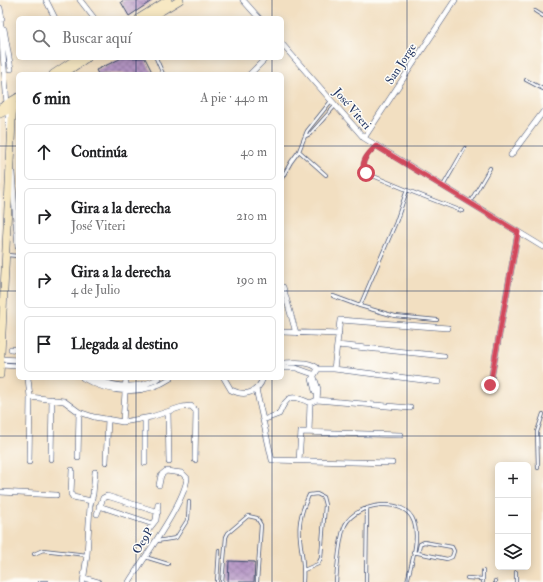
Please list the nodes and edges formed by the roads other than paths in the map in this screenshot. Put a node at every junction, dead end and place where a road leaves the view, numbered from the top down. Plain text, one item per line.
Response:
1 (46, 0) edge
2 (80, 0) edge
3 (168, 0) edge
4 (180, 0) edge
5 (243, 0) edge
6 (455, 0) edge
7 (0, 8) edge
8 (534, 11) dead end
9 (54, 16) edge
10 (92, 16) edge
11 (142, 16) edge
12 (153, 16) edge
13 (257, 16) edge
14 (543, 16) edge
15 (0, 17) edge
16 (284, 46) edge
17 (74, 60) edge
18 (85, 60) edge
19 (157, 60) edge
20 (264, 60) edge
21 (11, 70) dead end
22 (57, 72) edge
23 (67, 72) edge
24 (162, 72) edge
25 (252, 72) edge
26 (526, 80) dead end
27 (543, 89) edge
28 (331, 101) junction
29 (14, 103) edge
30 (335, 106) junction
31 (0, 108) edge
32 (0, 114) edge
33 (542, 116) edge
34 (306, 136) junction
35 (364, 138) junction
36 (376, 146) junction
37 (465, 148) dead end
38 (300, 151) junction
39 (511, 155) dead end
40 (490, 168) dead end
41 (16, 175) edge
42 (284, 175) edge
43 (326, 175) dead end
44 (443, 186) junction
45 (9, 190) junction
46 (16, 190) edge
47 (407, 190) junction
48 (469, 202) junction
49 (462, 211) dead end
50 (518, 232) junction
51 (543, 247) edge
52 (6, 255) junction
53 (16, 256) edge
54 (2, 278) edge
55 (284, 290) edge
56 (333, 296) dead end
57 (360, 306) junction
58 (2, 307) edge
59 (437, 320) dead end
60 (448, 328) dead end
61 (284, 332) edge
62 (296, 332) junction
63 (339, 334) junction
64 (1, 336) edge
65 (337, 345) junction
66 (12, 350) dead end
67 (16, 350) edge
68 (444, 356) dead end
69 (16, 360) edge
70 (1, 362) edge
71 (284, 363) edge
72 (16, 366) edge
73 (284, 368) edge
74 (318, 369) junction
75 (334, 369) junction
76 (313, 374) junction
77 (0, 375) edge
78 (28, 380) edge
79 (88, 380) edge
80 (98, 380) edge
81 (126, 380) edge
82 (154, 380) edge
83 (166, 380) edge
84 (224, 380) edge
85 (262, 380) edge
86 (439, 382) dead end
87 (490, 385) dead end
88 (125, 388) junction
89 (256, 389) junction
90 (30, 397) junction
91 (52, 399) junction
92 (317, 400) junction
93 (310, 403) junction
94 (410, 408) dead end
95 (79, 412) junction
96 (168, 412) junction
97 (543, 414) edge
98 (145, 418) junction
99 (108, 419) junction
100 (263, 420) junction
101 (123, 422) junction
102 (309, 432) junction
103 (401, 435) dead end
104 (78, 458) dead end
105 (51, 459) dead end
106 (195, 460) dead end
107 (299, 460) junction
108 (29, 462) dead end
109 (106, 462) dead end
110 (169, 462) dead end
111 (146, 463) dead end
112 (392, 463) dead end
113 (538, 468) dead end
114 (72, 470) dead end
115 (96, 472) dead end
116 (159, 485) dead end
117 (0, 492) edge
118 (56, 495) dead end
119 (91, 501) junction
120 (189, 502) dead end
121 (158, 504) dead end
122 (99, 506) junction
123 (367, 508) junction
124 (158, 512) junction
125 (97, 514) dead end
126 (155, 522) junction
127 (165, 524) junction
128 (149, 529) dead end
129 (154, 541) junction
130 (219, 550) dead end
131 (413, 552) junction
132 (418, 553) junction
133 (34, 554) dead end
134 (87, 555) junction
135 (144, 557) junction
136 (168, 564) dead end
137 (304, 570) junction
138 (483, 571) dead end
139 (516, 572) dead end
140 (467, 578) dead end
141 (84, 580) edge
142 (483, 580) edge
143 (40, 582) edge
144 (47, 582) edge
145 (98, 582) edge
146 (129, 582) edge
147 (217, 582) edge
148 (222, 582) edge
149 (257, 582) edge
150 (303, 582) edge
151 (336, 582) edge
152 (366, 582) edge
153 (408, 582) edge
154 (516, 582) edge

1 - 9 street
2 - 10 street
3 - 11 street
4 - 12 street
5 - 13 street
6 - 35 street, San Jorge
7 - 21 street
8 - 14 lane
15 - 29 street
16 - 28 street, José Viteri
17 - 22 street
18 - 23 street
19 - 24 lane
20 - 25 street
26 - 27 lane
28 - 30 street, José Viteri
28 - 34 lane
29 - 31 street
29 - 32 street
29 - 41 street
29 - 45 street
30 - 34 lane
30 - 35 street, José Viteri
33 - 39 street
34 - 38 lane
35 - 36 street, José Viteri
36 - 44 street, José Viteri
36 - 47 lane
37 - 44 lane
38 - 42 lane
38 - 43 lane
40 - 48 lane
44 - 48 street, José Viteri
45 - 46 lane
45 - 52 street
47 - 49 lane
47 - 57 lane
48 - 50 street, José Viteri
50 - 51 street, José Viteri
50 - 87 street
52 - 53 lane
52 - 54 street
54 - 58 street
55 - 62 street
56 - 57 lane
57 - 59 lane
58 - 64 street
60 - 63 street
61 - 62 street
62 - 63 street
63 - 65 street
64 - 70 street
65 - 68 street
65 - 75 street
66 - 67 street
69 - 70 street
70 - 72 street
70 - 77 street
71 - 74 street
73 - 76 street
74 - 75 street
74 - 76 street
75 - 86 street
76 - 92 street
78 - 90 street
79 - 88 street
80 - 88 street
81 - 88 street
82 - 88 street
83 - 88 street
84 - 89 street
85 - 89 street
88 - 101 street
89 - 100 street
90 - 91 street
90 - 108 street
91 - 95 street
91 - 105 street
92 - 93 street
92 - 94 street
93 - 100 street
93 - 102 street
95 - 99 street
95 - 104 street
96 - 98 street
96 - 106 street
96 - 110 street
97 - 113 lane
98 - 101 street
98 - 111 street
99 - 101 street
99 - 109 street
100 - 107 street
102 - 103 street
102 - 107 street
107 - 112 street
114 - 119 street
115 - 119 street
116 - 127 street, Oe9P
117 - 118 street
119 - 134 street
120 - 129 lane
121 - 124 street
122 - 124 street
122 - 125 street
122 - 126 street
123 - 131 lane
123 - 151 lane
123 - 152 lane
124 - 126 street
126 - 127 street
126 - 128 street
127 - 129 street, Oe9P
129 - 135 street, Oe9P
130 - 147 lane
131 - 132 lane
131 - 153 lane
132 - 132 lane
133 - 134 lane
134 - 141 street
135 - 136 lane
135 - 146 street, Oe9P
137 - 137 lane
137 - 150 lane
138 - 142 lane
139 - 154 lane
140 - 142 lane
141 - 145 street
143 - 144 lane
148 - 149 lane

